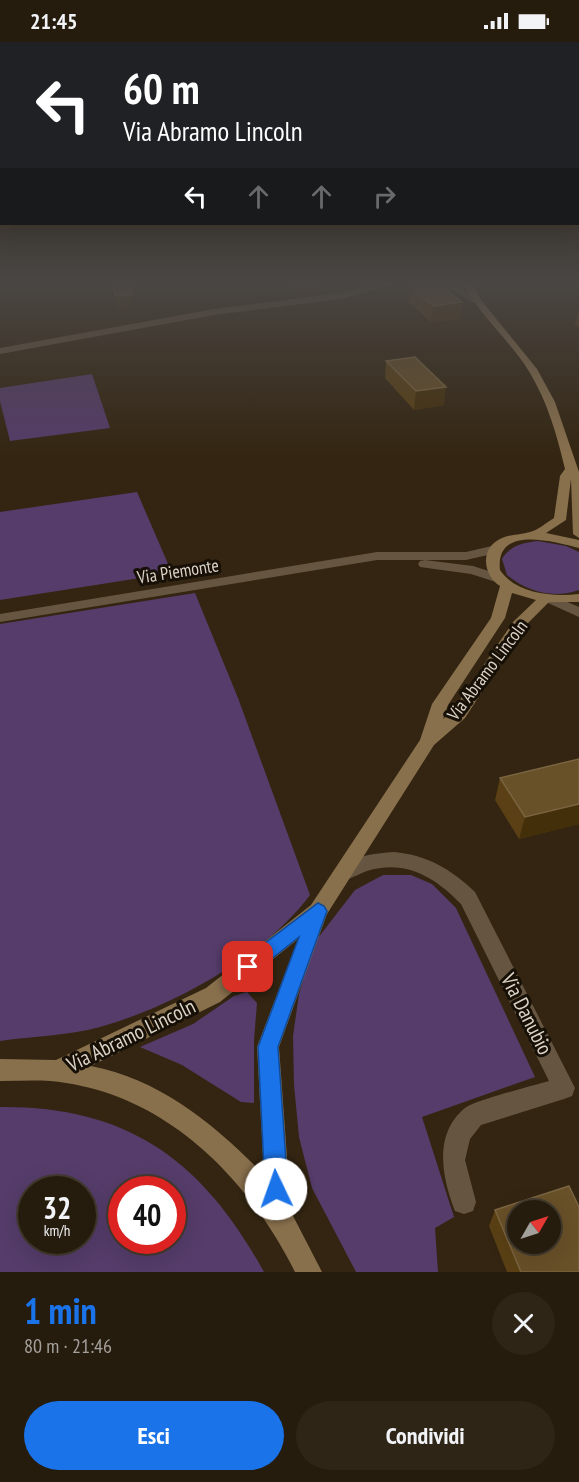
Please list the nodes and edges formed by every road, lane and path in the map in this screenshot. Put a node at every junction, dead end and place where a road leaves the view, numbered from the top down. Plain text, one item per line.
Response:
1 (6, 341) edge
2 (50, 341) edge
3 (510, 341) edge
4 (19, 347) junction
5 (0, 351) edge
6 (571, 469) junction
7 (579, 534) edge
8 (534, 535) junction
9 (579, 544) edge
10 (496, 549) junction
11 (363, 560) junction
12 (503, 582) junction
13 (579, 598) edge
14 (549, 599) junction
15 (579, 613) edge
16 (0, 618) edge
17 (428, 741) junction
18 (343, 873) junction
19 (318, 911) junction
20 (0, 1070) edge
21 (57, 1071) junction
22 (464, 1202) dead end
23 (278, 1213) junction
24 (309, 1272) edge

1 - 4 street
2 - 4 street
3 - 6 street
4 - 5 street
6 - 7 street
6 - 8 street
8 - 9 street
8 - 10 street
10 - 11 street, Via Piemonte
10 - 12 street
11 - 12 street, Via Piemonte
11 - 16 street, Via Piemonte
12 - 14 street
12 - 17 street, Via Abramo Lincoln
13 - 14 street
14 - 15 street
14 - 17 street, Via Abramo Lincoln
17 - 18 street, Via Abramo Lincoln
18 - 19 street, Via Abramo Lincoln
18 - 22 street, Via Danubio
19 - 21 street, Via Abramo Lincoln
19 - 23 street, Via Abramo Lincoln
20 - 21 street
21 - 23 street
23 - 24 street

